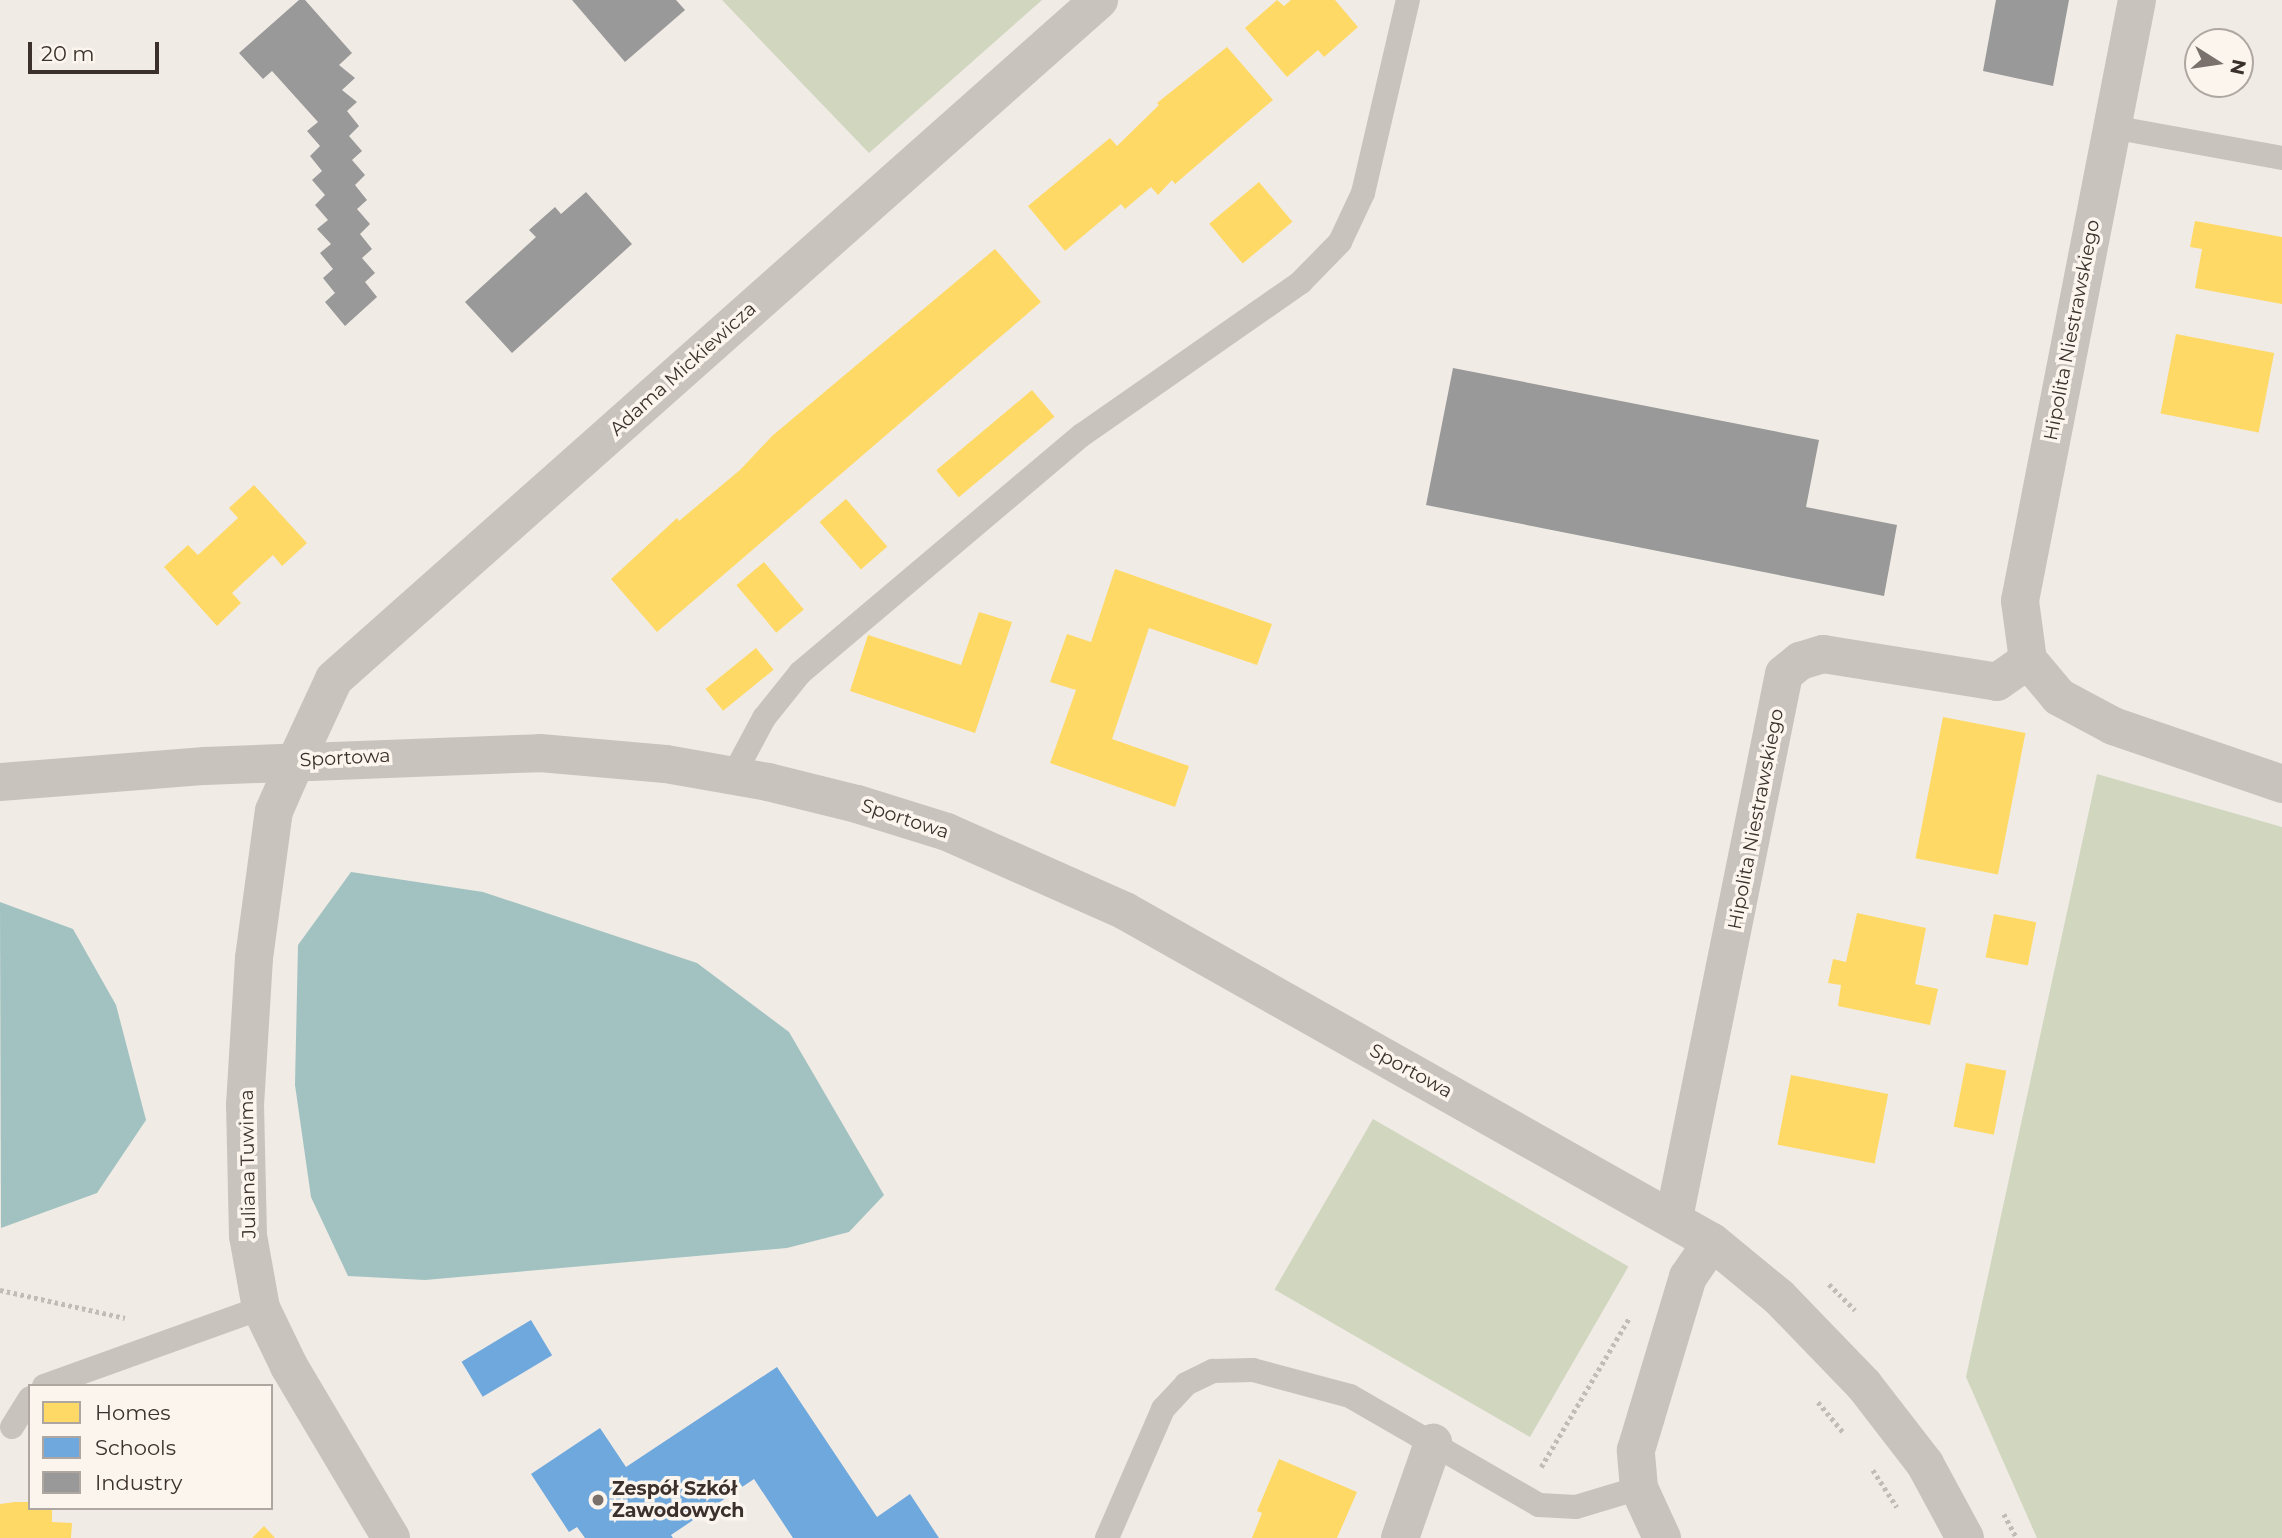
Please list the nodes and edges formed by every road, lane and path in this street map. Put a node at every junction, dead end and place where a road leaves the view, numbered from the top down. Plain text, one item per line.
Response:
1 (1099, 0) edge
2 (1408, 0) edge
3 (2137, 0) edge
4 (2112, 127) junction
5 (2282, 158) edge
6 (2028, 660) junction
7 (296, 761) junction
8 (733, 776) junction
9 (0, 782) edge
10 (2282, 784) edge
11 (1674, 1218) junction
12 (1712, 1242) junction
13 (0, 1290) edge
14 (1636, 1307) dead end
15 (261, 1308) junction
16 (164, 1341) junction
17 (49, 1384) edge
18 (1812, 1395) dead end
19 (28, 1401) edge
20 (12, 1427) dead end
21 (1846, 1436) dead end
22 (1433, 1443) junction
23 (1871, 1467) dead end
24 (1639, 1488) junction
25 (1523, 1496) junction
26 (1900, 1512) dead end
27 (386, 1535) edge
28 (1107, 1538) edge
29 (1400, 1538) edge
30 (1662, 1538) edge
31 (1965, 1538) edge

1 - 7 street, Adama Mickiewicza
2 - 8 lane
3 - 4 street, Hipolita Niestrawskiego
4 - 5 lane
4 - 6 street, Hipolita Niestrawskiego
6 - 10 street
6 - 11 street, Hipolita Niestrawskiego
7 - 8 street, Sportowa
7 - 9 street, Sportowa
7 - 15 street, Juliana Tuwima
8 - 11 street, Sportowa
11 - 12 street, Sportowa
12 - 24 street
12 - 31 street, Sportowa
13 - 16 path
14 - 25 path
15 - 16 lane
15 - 27 street, Juliana Tuwima
16 - 17 lane
18 - 21 path
19 - 20 lane
22 - 25 lane
22 - 28 lane
22 - 29 street
23 - 26 path
24 - 25 lane
24 - 30 street

